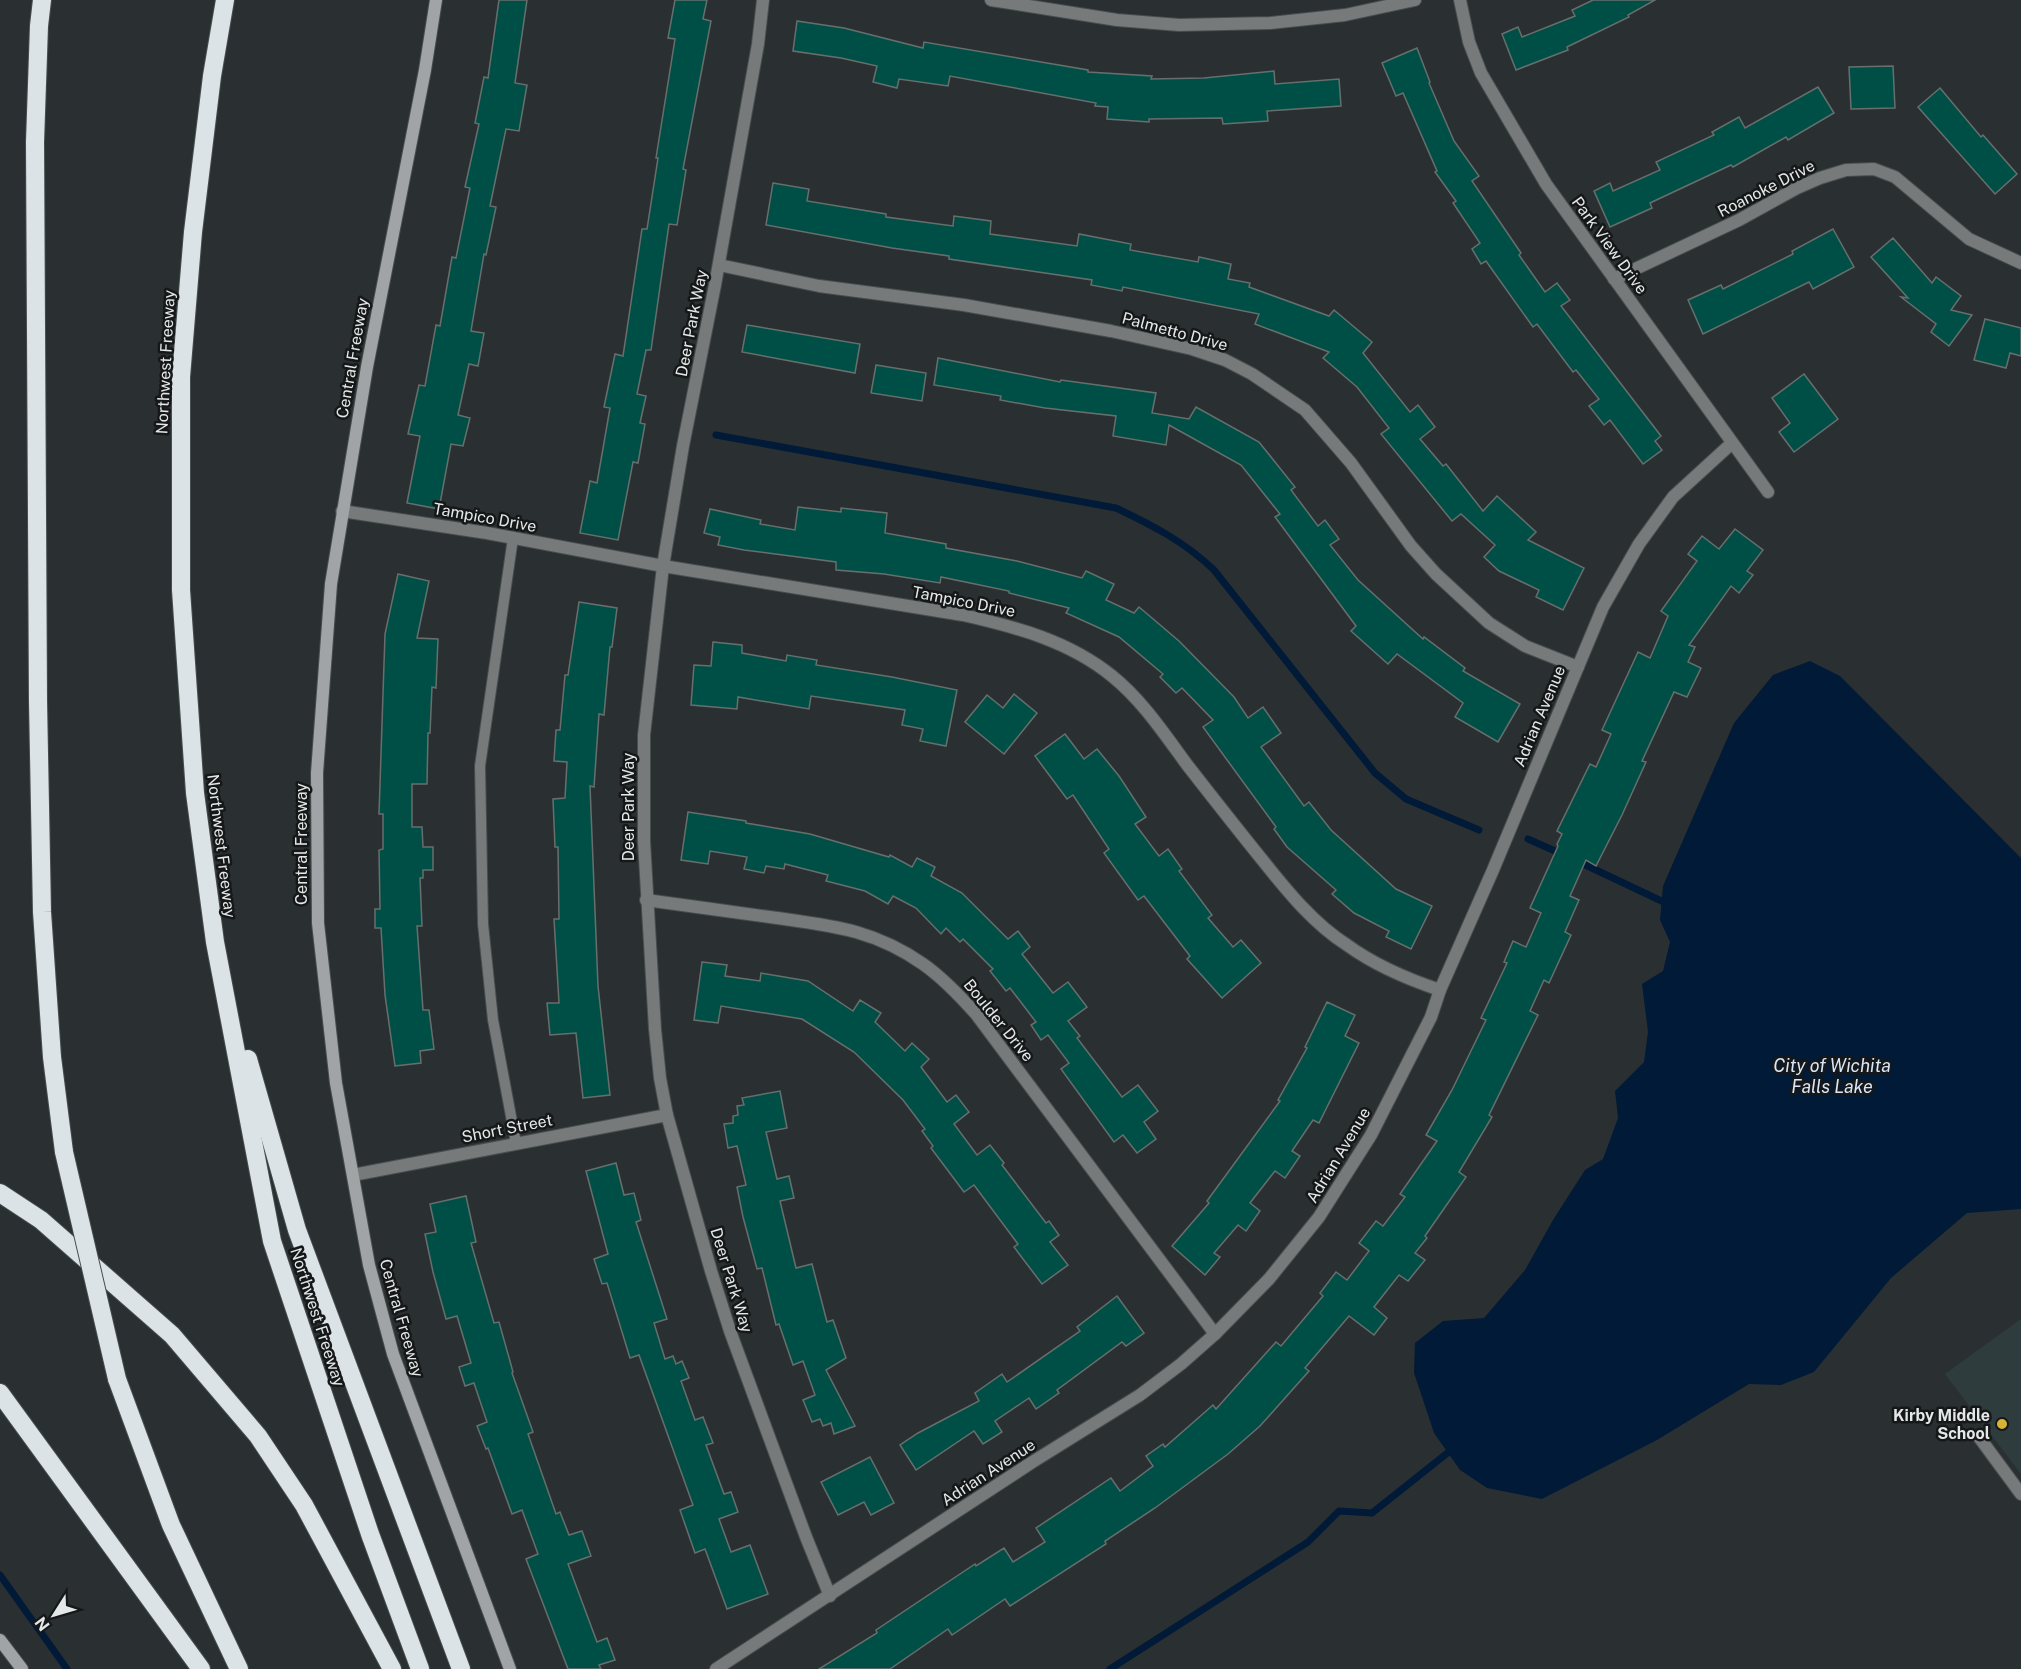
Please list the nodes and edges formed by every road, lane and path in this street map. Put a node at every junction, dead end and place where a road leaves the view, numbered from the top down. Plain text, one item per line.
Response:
1 (42, 0) edge
2 (225, 0) edge
3 (436, 0) edge
4 (763, 0) edge
5 (991, 0) edge
6 (1415, 0) edge
7 (1460, 0) edge
8 (2021, 263) edge
9 (718, 265) junction
10 (1614, 279) junction
11 (1732, 443) junction
12 (1768, 492) dead end
13 (342, 511) junction
14 (513, 538) junction
15 (663, 566) junction
16 (1578, 667) junction
17 (646, 900) junction
18 (215, 942) junction
19 (1440, 990) junction
20 (667, 1115) junction
21 (516, 1143) junction
22 (353, 1175) junction
23 (0, 1193) edge
24 (1215, 1334) junction
25 (0, 1393) edge
26 (1979, 1437) dead end
27 (2021, 1494) edge
28 (830, 1596) junction
29 (0, 1640) edge
30 (22, 1669) edge
31 (201, 1669) edge
32 (239, 1669) edge
33 (392, 1669) edge
34 (420, 1669) edge
35 (461, 1669) edge
36 (510, 1669) edge
37 (716, 1669) edge

1 - 32 highway, bridge
2 - 18 highway, Northwest Freeway
3 - 13 main road, Central Freeway
4 - 9 street, Deer Park Way
5 - 6 street
7 - 10 street, Park View Drive
8 - 10 street, Roanoke Drive
9 - 15 street, Deer Park Way
9 - 16 street, Palmetto Drive
10 - 11 street, Park View Drive
11 - 12 street, Park View Drive
11 - 16 street, Adrian Avenue
13 - 14 street, Tampico Drive
13 - 22 main road, Central Freeway
14 - 15 street, Tampico Drive
14 - 21 lane
15 - 17 street, Deer Park Way
15 - 19 street, Tampico Drive
16 - 19 street, Adrian Avenue
17 - 20 street, Deer Park Way
17 - 24 street, Boulder Drive
18 - 34 highway, Northwest Freeway
18 - 35 highway
19 - 24 street, Adrian Avenue
20 - 21 street, Short Street
20 - 28 street, Deer Park Way
21 - 22 street, Short Street
22 - 36 main road, Central Freeway
23 - 33 highway
24 - 28 street, Adrian Avenue
25 - 31 highway
26 - 27 street
28 - 37 street, Adrian Avenue
29 - 30 main road

